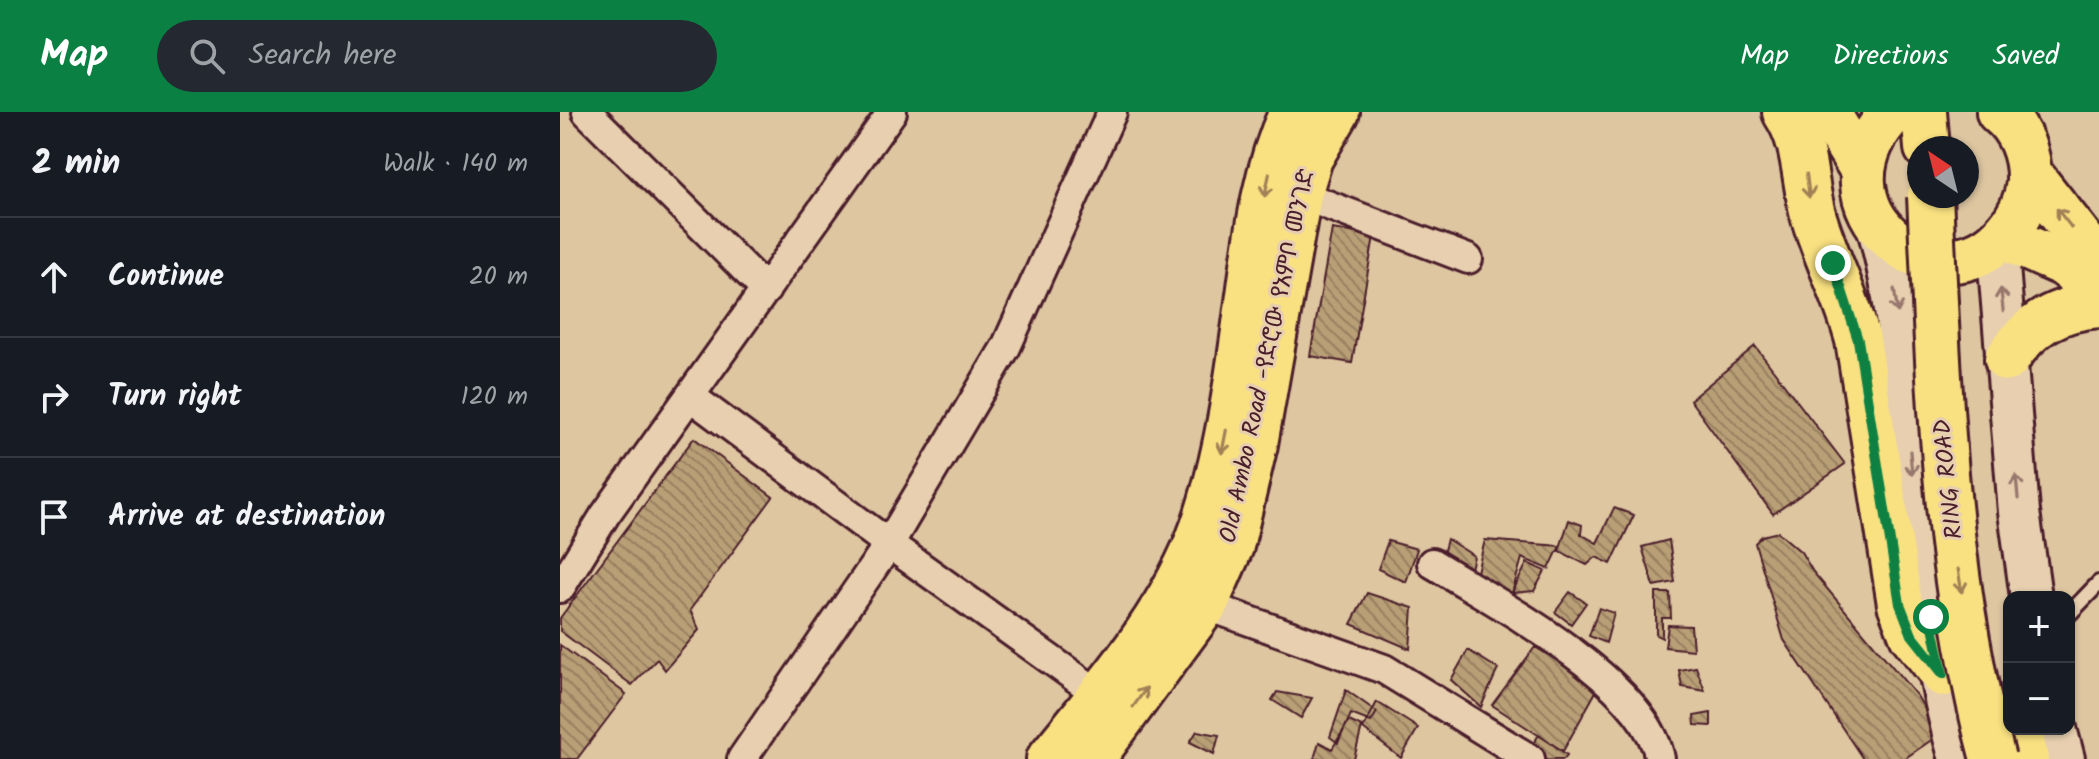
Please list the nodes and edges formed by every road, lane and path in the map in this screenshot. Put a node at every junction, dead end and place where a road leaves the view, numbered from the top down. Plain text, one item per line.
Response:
1 (587, 112) edge
2 (892, 112) edge
3 (1112, 112) edge
4 (1292, 112) edge
5 (1337, 112) edge
6 (1785, 112) edge
7 (1827, 112) edge
8 (1892, 112) edge
9 (1924, 112) edge
10 (1954, 112) edge
11 (2002, 113) edge
12 (1926, 136) edge
13 (1955, 136) edge
14 (1862, 169) junction
15 (2029, 173) junction
16 (1299, 194) junction
17 (1931, 208) edge
18 (1958, 208) edge
19 (1877, 225) junction
20 (2000, 240) junction
21 (1468, 259) dead end
22 (2099, 262) edge
23 (766, 290) junction
24 (2099, 290) edge
25 (2099, 305) edge
26 (2007, 359) junction
27 (690, 396) junction
28 (889, 544) junction
29 (1432, 563) dead end
30 (2099, 583) edge
31 (560, 588) edge
32 (2030, 591) edge
33 (1205, 605) junction
34 (2075, 608) edge
35 (2005, 663) edge
36 (1943, 674) junction
37 (1100, 695) junction
38 (2020, 735) edge
39 (2058, 735) edge
40 (1965, 757) edge
41 (742, 759) edge
42 (1049, 759) edge
43 (1092, 759) edge
44 (1530, 759) edge
45 (1660, 759) edge
46 (2026, 759) edge
47 (2064, 759) edge

1 - 23 street
2 - 23 street
3 - 28 street
4 -> 37 main road, Old Ambo Road -የድሮው የአምቦ መንገድ
5 - 16 main road, Old Ambo Road -የድሮው የአምቦ መንገድ
6 -> 36 main road
7 - 14 main road
8 - 14 main road
9 - 12 main road
10 - 13 main road
11 - 15 main road
14 - 19 main road
15 - 20 main road
22 -> 15 main road
16 - 21 street
16 - 33 main road, Old Ambo Road -የድሮው የአምቦ መንገድ
17 -> 40 main road, RING ROAD, bridge
18 - 35 main road, RING ROAD
19 - 20 main road
19 -> 36 main road
20 - 24 main road
26 -> 20 main road
23 - 27 street
25 - 26 main road
32 -> 26 main road
27 - 28 street
27 - 31 street
28 - 37 street
28 - 41 street
29 - 45 street
30 - 34 lane
43 -> 33 main road, Old Ambo Road -የድሮው የአምቦ መንገድ
33 - 44 street
36 - 40 main road
37 - 42 main road, Old Ambo Road -የድሮው የአምቦ መንገድ
38 - 46 main road
39 - 47 main road

